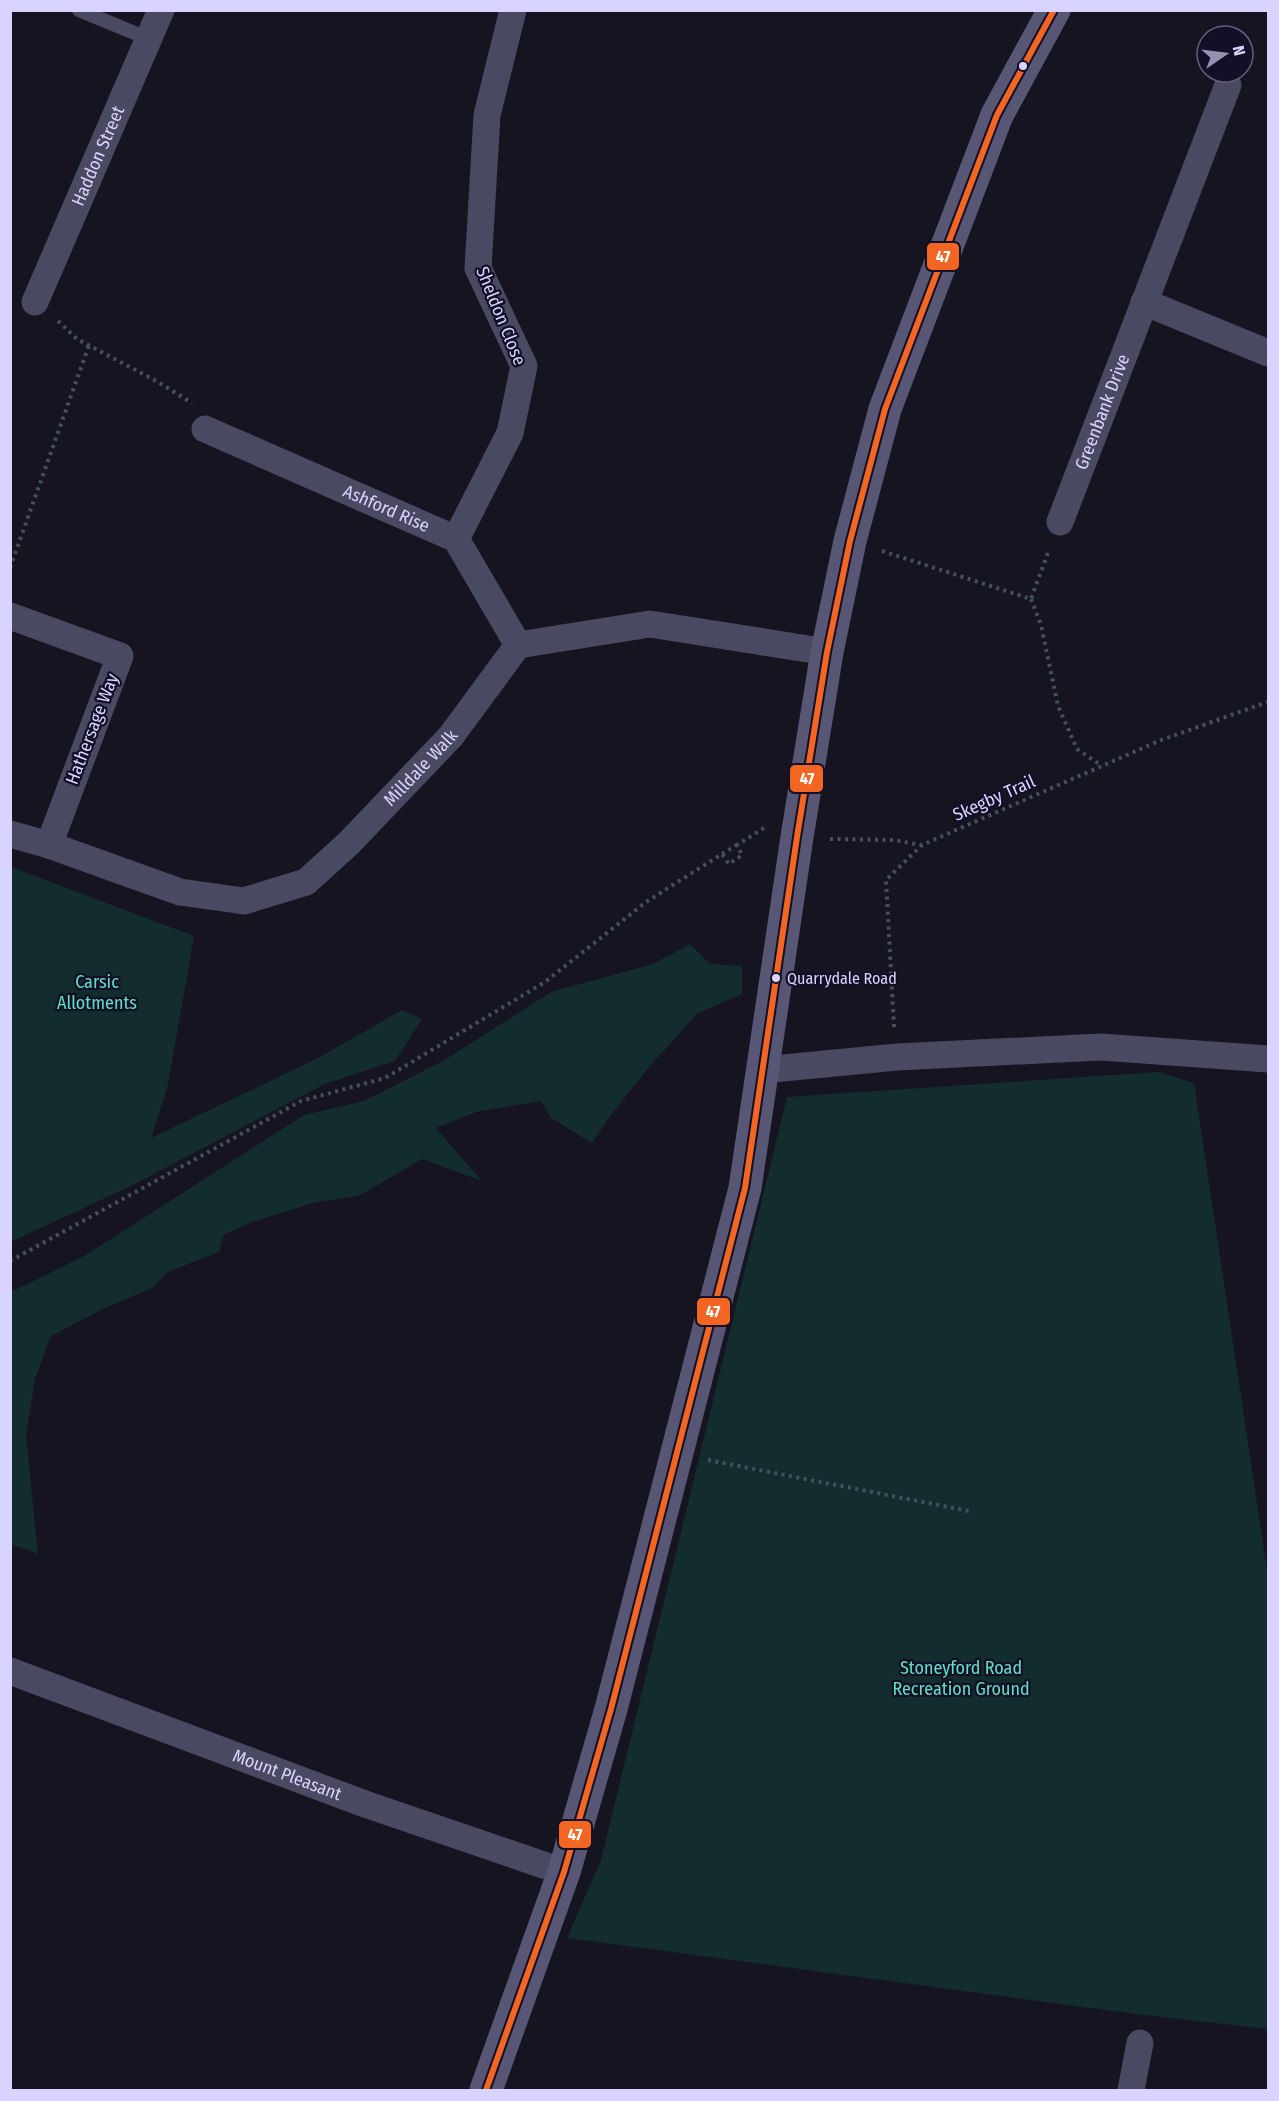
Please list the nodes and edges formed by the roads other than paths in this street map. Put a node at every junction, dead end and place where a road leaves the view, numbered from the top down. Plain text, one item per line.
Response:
1 (79, 10) edge
2 (161, 10) edge
3 (513, 10) edge
4 (1054, 10) edge
5 (149, 39) junction
6 (1228, 85) dead end
7 (35, 302) road end
8 (1144, 302) junction
9 (1269, 353) edge
10 (205, 429) road end
11 (1060, 522) road end
12 (456, 538) junction
13 (10, 616) edge
14 (518, 645) junction
15 (827, 652) junction
16 (10, 834) edge
17 (49, 845) junction
18 (1269, 1059) edge
19 (762, 1070) junction
20 (10, 1671) edge
21 (564, 1872) junction
22 (1140, 2043) dead end
23 (486, 2091) edge
24 (1131, 2091) edge

1 - 5 lane
2 - 5 street, Haddon Street
3 - 12 street, Sheldon Close
4 - 15 main road
5 - 7 street, Haddon Street
6 - 8 street, Greenbank Drive
8 - 9 street
8 - 11 street, Greenbank Drive
10 - 12 street, Ashford Rise
12 - 14 street
13 - 17 street, Hathersage Way
14 - 15 street
14 - 17 street, Milldale Walk
15 - 19 main road
16 - 17 street, Milldale Walk
18 - 19 street
19 - 21 main road
20 - 21 street, Mount Pleasant
21 - 23 main road
22 - 24 street

